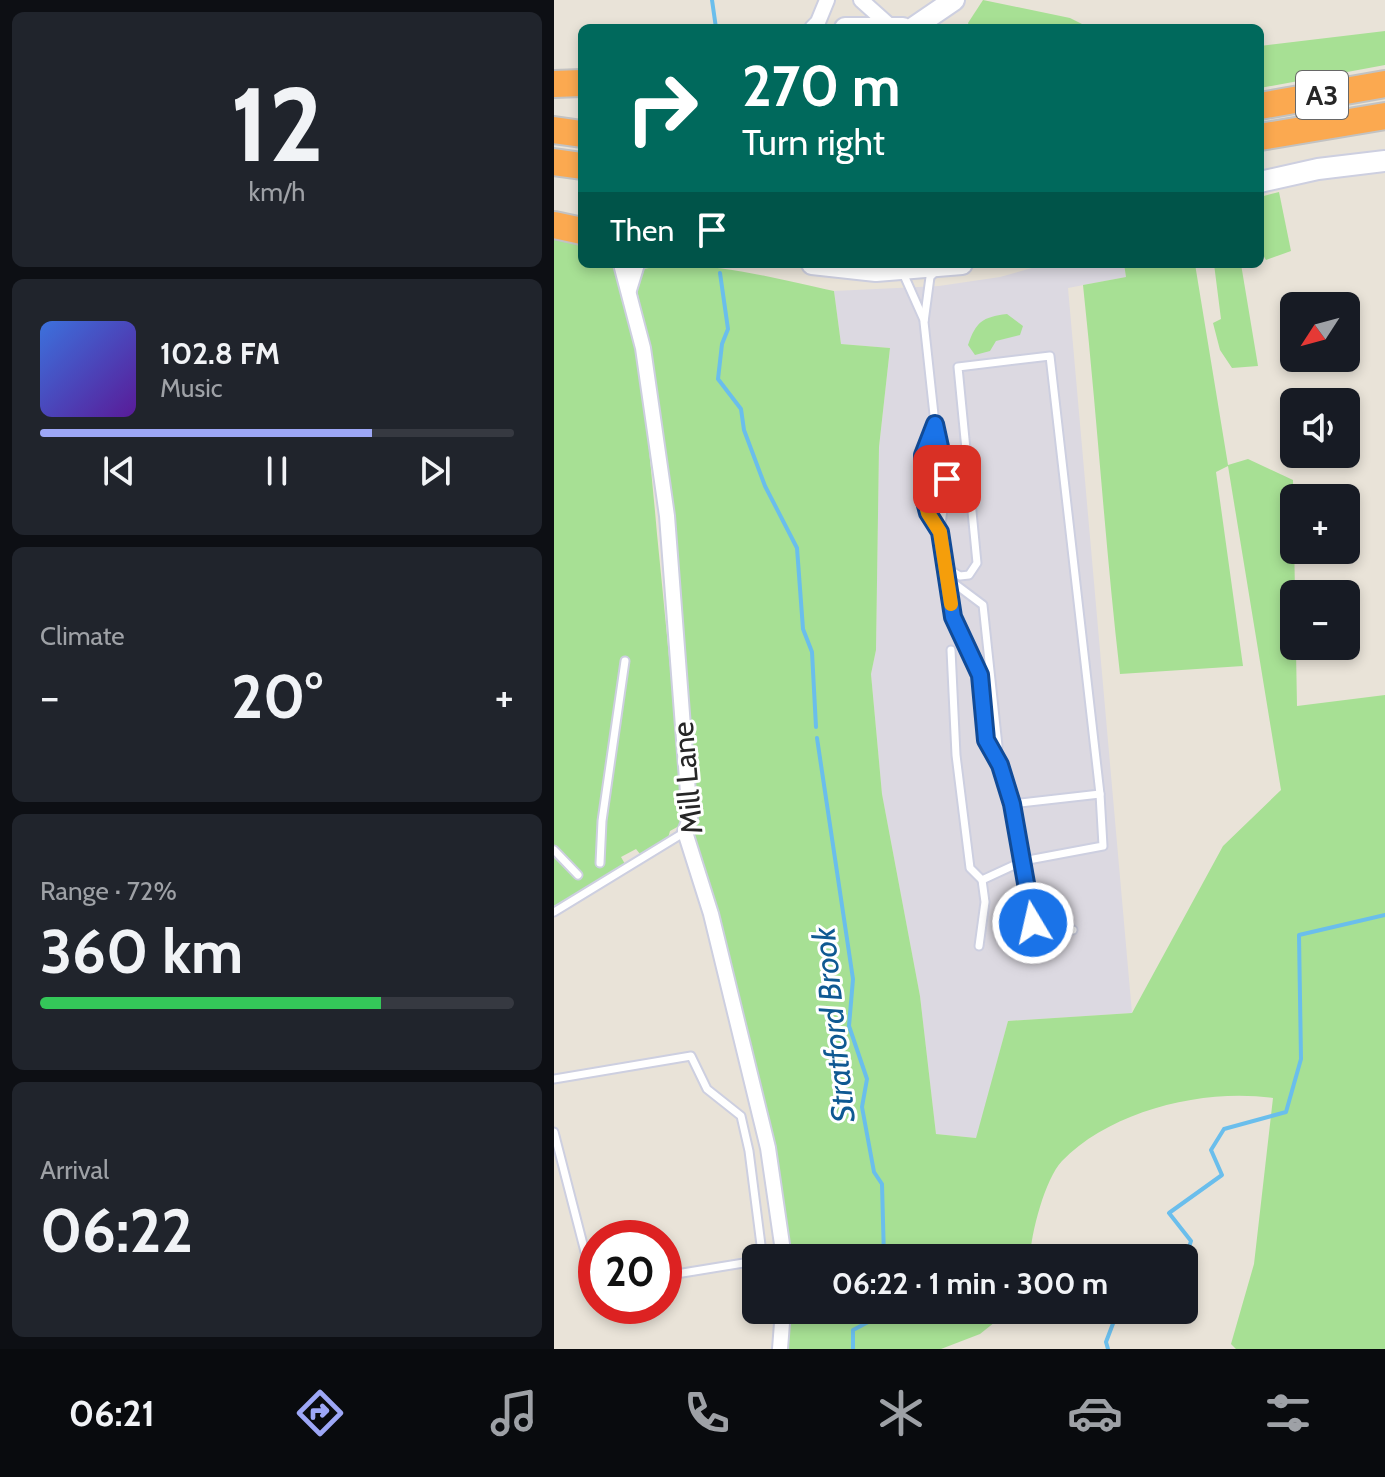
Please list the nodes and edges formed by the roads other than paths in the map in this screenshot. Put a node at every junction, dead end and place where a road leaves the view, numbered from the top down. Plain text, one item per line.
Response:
1 (827, 0) edge
2 (861, 0) edge
3 (956, 0) edge
4 (814, 24) edge
5 (893, 24) edge
6 (919, 24) edge
7 (948, 24) edge
8 (578, 83) edge
9 (554, 84) edge
10 (1385, 84) edge
11 (1264, 105) edge
12 (1385, 116) edge
13 (554, 130) edge
14 (578, 133) edge
15 (1264, 136) edge
16 (1385, 161) edge
17 (554, 162) edge
18 (578, 165) edge
19 (1264, 181) edge
20 (554, 225) edge
21 (578, 230) edge
22 (622, 268) edge
23 (636, 268) edge
24 (834, 268) edge
25 (939, 268) joint
26 (901, 270) junction
27 (629, 292) junction
28 (924, 322) junction
29 (935, 424) junction
30 (940, 532) junction
31 (945, 567) junction
32 (947, 578) junction
33 (951, 650) dead end
34 (625, 661) dead end
35 (993, 752) junction
36 (1100, 794) junction
37 (1012, 804) junction
38 (685, 832) junction
39 (554, 850) edge
40 (1023, 861) junction
41 (600, 863) dead end
42 (578, 875) dead end
43 (982, 880) junction
44 (554, 912) edge
45 (1073, 930) dead end
46 (979, 946) dead end
47 (554, 1079) edge
48 (554, 1132) edge
49 (768, 1148) junction
50 (749, 1151) junction
51 (578, 1225) edge
52 (761, 1244) edge
53 (782, 1244) edge
54 (742, 1262) edge
55 (682, 1273) edge
56 (782, 1324) edge
57 (780, 1349) edge

1 - 4 street
2 - 5 street
3 - 6 main road
3 - 7 main road
8 - 9 highway
10 - 11 highway, A3
12 - 15 highway, A3
13 - 14 highway
16 - 19 main road
17 - 18 highway
20 - 21 highway
22 - 27 street, Mill Lane
23 - 27 street, Mill Lane
24 - 26 main road
25 - 26 main road
25 - 28 lane
26 - 28 lane
27 - 38 street, Mill Lane
28 - 29 lane
29 - 30 lane
29 - 30 lane
30 - 31 lane
31 - 32 lane
31 - 36 lane
32 - 35 lane
32 - 35 lane
33 - 43 lane
34 - 41 lane
35 - 37 lane
36 - 37 lane
36 - 40 lane
37 - 40 lane
38 - 44 lane
38 - 49 street, Mill Lane
39 - 42 lane
40 - 43 lane
40 - 45 lane
43 - 46 lane
47 - 50 lane
48 - 51 lane
49 - 50 lane
49 - 53 street, Mill Lane
50 - 52 lane
54 - 55 lane
56 - 57 street

